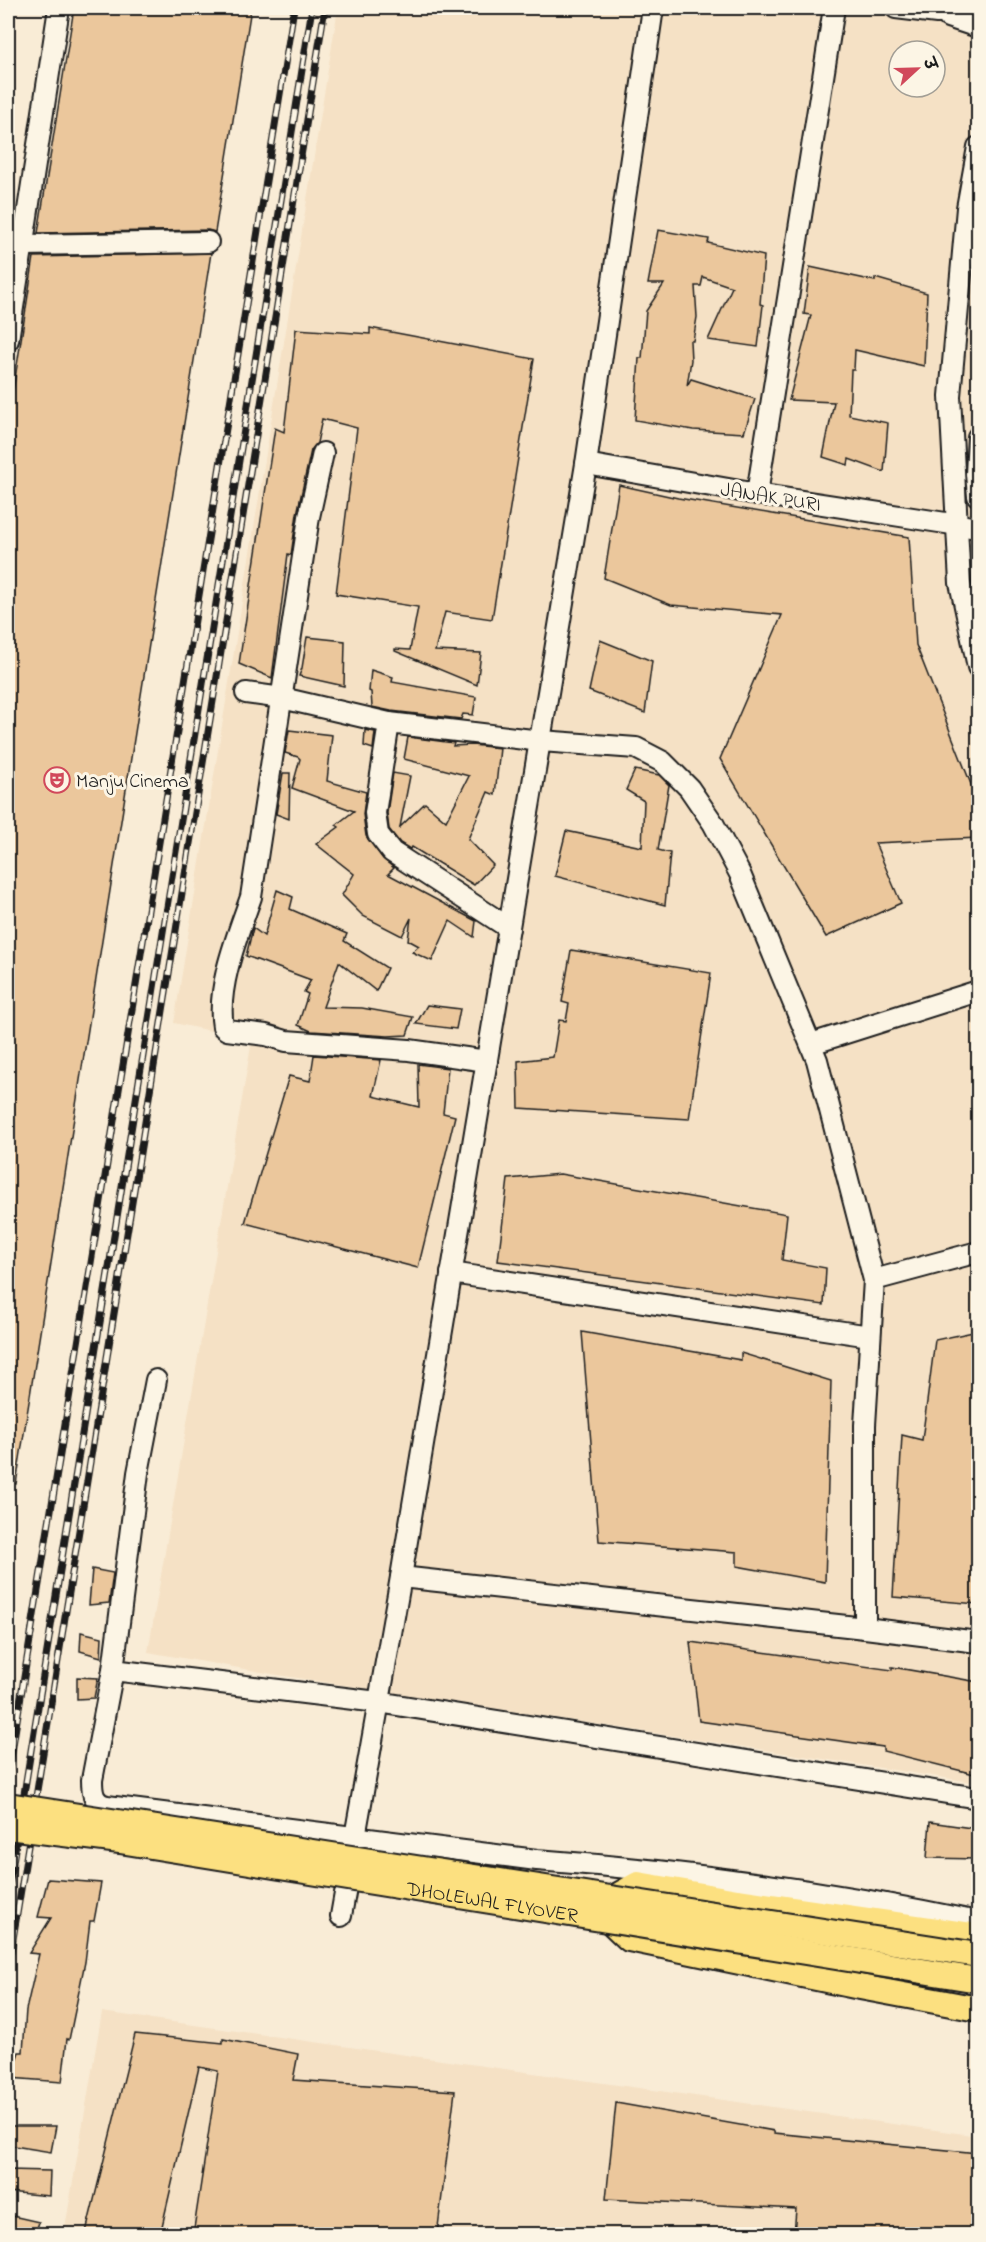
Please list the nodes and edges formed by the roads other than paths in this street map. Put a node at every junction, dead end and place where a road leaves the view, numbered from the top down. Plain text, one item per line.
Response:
1 (59, 8) edge
2 (653, 8) edge
3 (834, 8) edge
4 (896, 8) edge
5 (978, 12) edge
6 (937, 13) junction
7 (978, 27) edge
8 (978, 147) edge
9 (208, 242) dead end
10 (24, 245) junction
11 (8, 340) edge
12 (978, 437) edge
13 (323, 453) dead end
14 (586, 464) junction
15 (757, 494) junction
16 (978, 496) edge
17 (956, 525) junction
18 (978, 528) edge
19 (978, 667) edge
20 (246, 693) dead end
21 (282, 698) junction
22 (389, 723) junction
23 (541, 741) junction
24 (509, 928) junction
25 (978, 991) edge
26 (810, 1044) junction
27 (487, 1061) junction
28 (978, 1252) edge
29 (451, 1273) junction
30 (874, 1280) junction
31 (870, 1336) junction
32 (156, 1380) dead end
33 (401, 1577) junction
34 (865, 1628) junction
35 (978, 1642) edge
36 (113, 1670) junction
37 (378, 1702) junction
38 (978, 1798) edge
39 (8, 1805) edge
40 (8, 1827) edge
41 (355, 1837) junction
42 (341, 1916) dead end
43 (610, 1921) junction
44 (976, 1936) edge
45 (978, 1980) edge
46 (978, 2009) edge

1 - 10 street
2 - 14 street
3 - 15 street
4 - 6 street
5 - 6 street
6 - 7 street
8 - 17 street
9 - 10 street
10 - 11 street
12 - 16 street
13 - 21 street
14 - 15 street, JANAK PURI
14 - 23 street
15 - 17 street, JANAK PURI
17 - 18 street, JANAK PURI
17 - 19 street
20 - 21 street
21 - 22 street
21 - 27 street
22 - 23 street
22 - 24 street
23 - 24 street
23 - 26 street
24 - 27 street
25 - 26 street
26 - 30 street
27 - 29 street
28 - 30 street
29 - 31 street
29 - 33 street
30 - 31 street
31 - 34 street
32 - 36 street
33 - 34 street
33 - 37 street
34 - 35 street
36 - 37 street
36 - 41 street
37 - 38 street
37 - 41 street
39 - 44 main road, DHOLEWAL FLYOVER, bridge
40 - 43 main road, DHOLEWAL FLYOVER, bridge
41 - 42 street
41 - 44 street
43 - 45 main road, DHOLEWAL FLYOVER, bridge
43 - 46 main road

